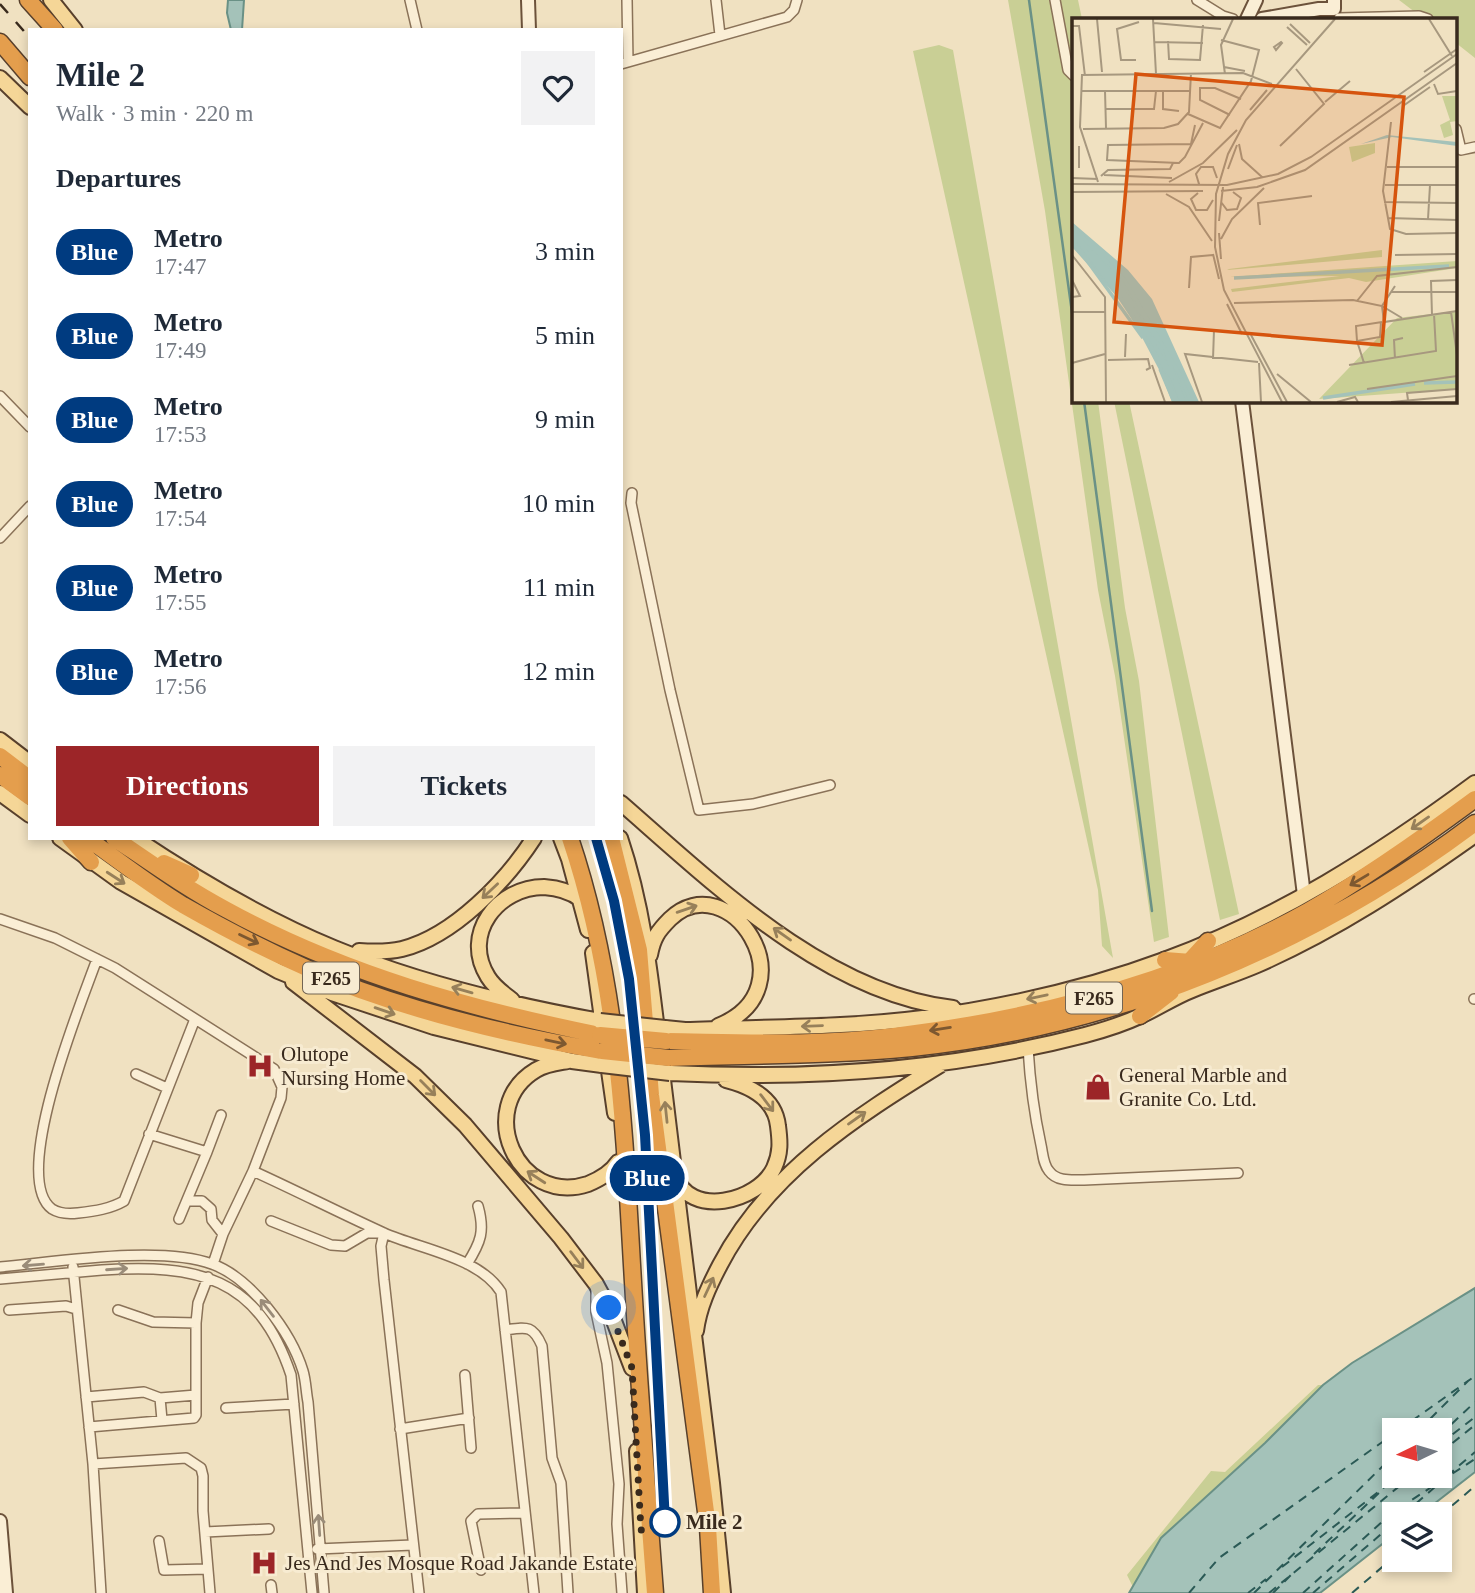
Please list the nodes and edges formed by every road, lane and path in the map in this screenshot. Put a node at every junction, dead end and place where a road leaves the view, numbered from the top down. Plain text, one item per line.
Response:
1 (28, 0) edge
2 (41, 0) edge
3 (51, 0) edge
4 (410, 0) edge
5 (528, 0) edge
6 (627, 0) edge
7 (716, 0) edge
8 (797, 0) edge
9 (1055, 0) edge
10 (1197, 0) edge
11 (1256, 0) edge
12 (1337, 11) edge
13 (1230, 18) edge
14 (1247, 18) edge
15 (1268, 18) edge
16 (1426, 18) edge
17 (54, 28) edge
18 (55, 28) edge
19 (73, 28) edge
20 (417, 28) edge
21 (529, 28) edge
22 (720, 35) junction
23 (0, 42) edge
24 (0, 50) edge
25 (625, 63) edge
26 (24, 71) edge
27 (1072, 74) edge
28 (0, 78) edge
29 (28, 105) edge
30 (1475, 147) edge
31 (1458, 151) edge
32 (0, 396) edge
33 (1242, 402) edge
34 (28, 425) edge
35 (632, 493) dead end
36 (28, 508) edge
37 (0, 538) edge
38 (0, 740) edge
39 (0, 756) edge
40 (28, 761) edge
41 (0, 775) edge
42 (28, 777) edge
43 (1475, 783) edge
44 (830, 785) dead end
45 (0, 793) edge
46 (28, 796) edge
47 (1475, 799) edge
48 (623, 805) edge
49 (28, 814) edge
50 (1475, 823) edge
51 (1475, 835) edge
52 (63, 840) edge
53 (72, 840) edge
54 (533, 840) edge
55 (562, 840) edge
56 (571, 840) edge
57 (612, 840) edge
58 (621, 840) edge
59 (100, 841) edge
60 (138, 845) edge
61 (91, 862) junction
62 (188, 880) junction
63 (1304, 895) junction
64 (580, 900) junction
65 (0, 919) edge
66 (337, 949) junction
67 (1209, 949) junction
68 (97, 959) junction
69 (649, 960) junction
70 (278, 971) junction
71 (1182, 974) junction
72 (1133, 1000) junction
73 (1158, 1000) junction
74 (516, 1003) junction
75 (979, 1007) junction
76 (1140, 1016) junction
77 (195, 1019) junction
78 (711, 1029) junction
79 (601, 1043) junction
80 (1028, 1048) junction
81 (667, 1050) junction
82 (572, 1061) junction
83 (946, 1062) junction
84 (136, 1074) dead end
85 (707, 1075) junction
86 (167, 1088) junction
87 (221, 1115) dead end
88 (149, 1134) junction
89 (206, 1152) junction
90 (618, 1162) junction
91 (673, 1168) junction
92 (253, 1171) junction
93 (1238, 1173) dead end
94 (188, 1201) junction
95 (478, 1206) dead end
96 (179, 1219) dead end
97 (271, 1221) dead end
98 (384, 1233) junction
99 (223, 1234) junction
100 (72, 1261) junction
101 (213, 1264) junction
102 (467, 1264) junction
103 (0, 1267) edge
104 (73, 1273) junction
105 (208, 1277) junction
106 (0, 1279) edge
107 (596, 1284) junction
108 (76, 1309) junction
109 (9, 1310) dead end
110 (118, 1311) dead end
111 (196, 1323) junction
112 (505, 1330) junction
113 (695, 1353) junction
114 (632, 1368) junction
115 (464, 1375) dead end
116 (196, 1395) junction
117 (86, 1397) junction
118 (160, 1398) junction
119 (294, 1404) junction
120 (226, 1408) dead end
121 (469, 1418) junction
122 (162, 1420) junction
123 (89, 1427) junction
124 (400, 1429) junction
125 (471, 1448) dead end
126 (93, 1464) junction
127 (525, 1513) junction
128 (0, 1521) edge
129 (269, 1529) dead end
130 (205, 1532) junction
131 (159, 1541) dead end
132 (413, 1545) junction
133 (321, 1549) junction
134 (309, 1550) junction
135 (208, 1569) junction
136 (481, 1570) dead end
137 (6, 1593) edge
138 (101, 1593) edge
139 (210, 1593) edge
140 (312, 1593) edge
141 (324, 1593) edge
142 (419, 1593) edge
143 (534, 1593) edge
144 (568, 1593) edge
145 (622, 1593) edge
146 (645, 1593) edge
147 (655, 1593) edge
148 (712, 1593) edge
149 (723, 1593) edge

1 - 17 highway
2 - 18 highway
3 - 19 main road
4 - 20 street
5 - 21 street
6 - 25 street
7 - 22 street
8 - 22 street
9 - 27 street
10 - 13 street
11 - 14 street
12 - 15 street
12 - 16 street
22 - 25 street
23 - 26 highway
24 - 26 highway
28 - 29 main road
30 - 31 street
32 - 34 street
33 - 63 street
35 - 44 street
36 - 37 street
38 - 40 main road
39 - 42 highway
41 - 46 highway
43 -> 63 main road
45 - 49 main road
47 -> 67 highway
75 -> 48 main road
50 - 71 highway, F265
51 - 71 main road
52 - 61 main road
53 - 61 highway
54 -> 66 main road
55 - 64 main road
56 - 147 highway
57 - 148 highway
58 - 69 main road
59 - 60 highway, F265
59 -> 79 highway, F265
60 - 62 highway, F265
60 - 62 highway
61 -> 70 main road
62 - 66 main road
62 - 79 highway, F265
63 - 67 main road
64 - 74 main road
64 - 90 main road
65 - 68 street
74 -> 66 main road
67 - 71 highway
67 - 71 main road
68 - 77 street
68 - 88 street
69 -> 78 main road
91 -> 69 main road
70 -> 82 main road
70 -> 107 main road
71 - 72 highway, F265
71 - 73 highway
71 -> 75 main road
71 - 76 main road
71 -> 81 highway, F265
72 - 73 highway
72 - 81 highway, F265
73 - 76 highway
74 - 79 main road
75 -> 78 main road
76 - 80 main road
77 - 86 street
77 - 92 street
78 - 81 main road
79 - 81 highway, F265, bridge
79 - 81 main road, bridge
79 - 82 main road
80 - 83 main road
80 - 93 street
81 - 85 main road
90 -> 82 main road
83 - 85 main road
113 -> 83 main road
84 - 86 street
85 -> 91 main road
86 - 88 street
87 - 89 street
88 - 89 street
89 - 94 street
90 - 114 main road
91 - 113 main road
92 - 98 street
92 - 99 street
94 - 96 street
94 - 99 street
95 - 102 street
97 - 98 street
98 - 102 street
98 - 124 street
99 - 101 street
100 - 101 street
100 -> 103 street
100 - 104 street
133 -> 101 street
102 - 112 street
104 -> 105 street
104 - 106 street
104 - 108 street
105 - 111 street
105 - 119 street
107 - 114 main road
107 - 145 street
108 - 109 street
108 - 117 street
110 - 111 street
111 - 116 street
112 - 127 street
112 - 144 street
113 - 149 main road
114 - 146 main road
115 - 121 street
116 - 118 street
116 - 122 street
117 - 118 street
117 - 123 street
118 - 122 street
119 - 120 street
119 - 134 street
121 - 124 street
121 - 125 street
122 - 123 street
123 - 126 street
124 - 132 street
126 - 130 street
126 - 138 street
127 - 136 street
127 - 143 street
128 - 137 street
129 - 130 street
130 - 135 street
131 - 135 street
132 - 133 street
132 - 142 street
133 - 134 street
133 - 141 street
134 - 140 street
135 - 139 street

